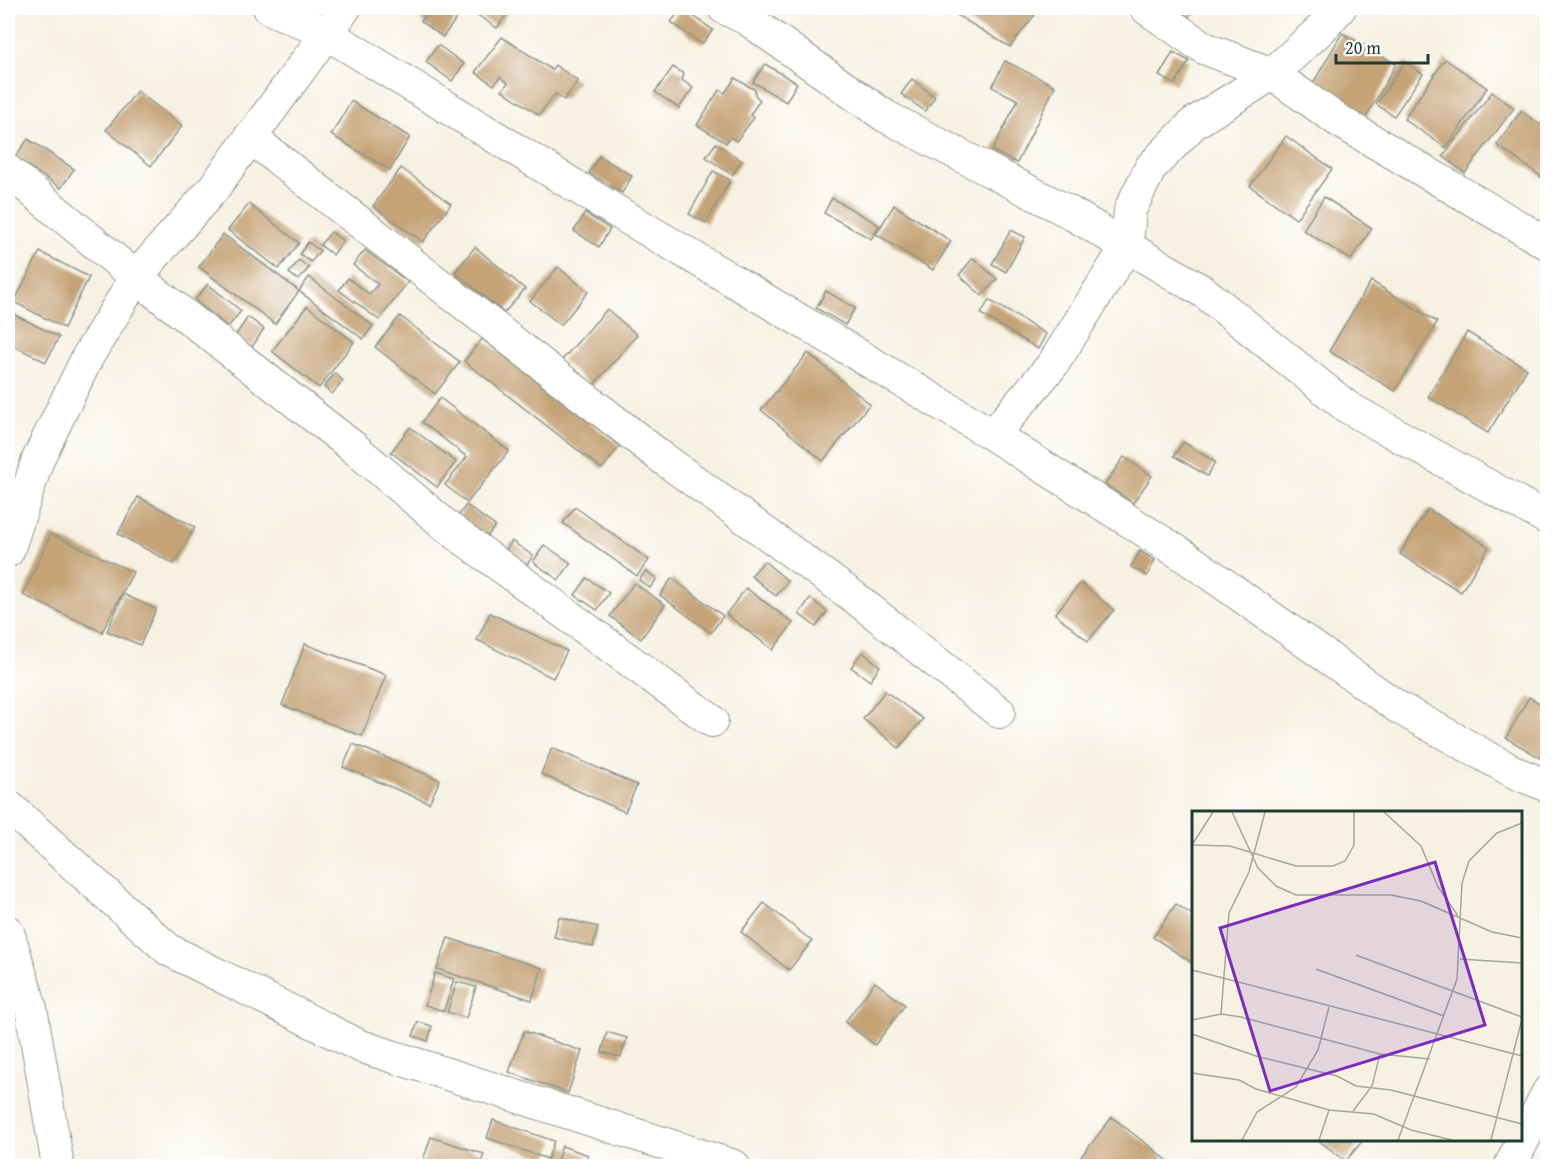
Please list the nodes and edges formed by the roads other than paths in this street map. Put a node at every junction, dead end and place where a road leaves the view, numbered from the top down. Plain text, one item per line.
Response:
1 (269, 8) edge
2 (345, 8) edge
3 (1146, 8) edge
4 (1340, 8) edge
5 (742, 11) edge
6 (326, 33) junction
7 (1272, 74) junction
8 (250, 137) junction
9 (8, 171) edge
10 (1548, 244) edge
11 (1126, 246) junction
12 (136, 277) junction
13 (993, 435) junction
14 (18, 481) edge
15 (1548, 519) edge
16 (8, 551) edge
17 (999, 712) dead end
18 (712, 721) dead end
19 (1548, 786) edge
20 (8, 806) edge
21 (8, 932) edge
22 (1548, 1092) edge
23 (58, 1167) edge
24 (734, 1167) edge
25 (1510, 1167) edge

1 - 6 street
2 - 6 street
3 - 7 street
4 - 7 street
5 - 11 street
6 - 8 street
6 - 13 street
7 - 10 street
7 - 11 street
8 - 12 street
8 - 17 street
9 - 12 street
11 - 13 street
11 - 15 street
12 - 14 street
12 - 18 street
13 - 19 street
14 - 16 street
20 - 24 street
21 - 23 street
22 - 25 street

